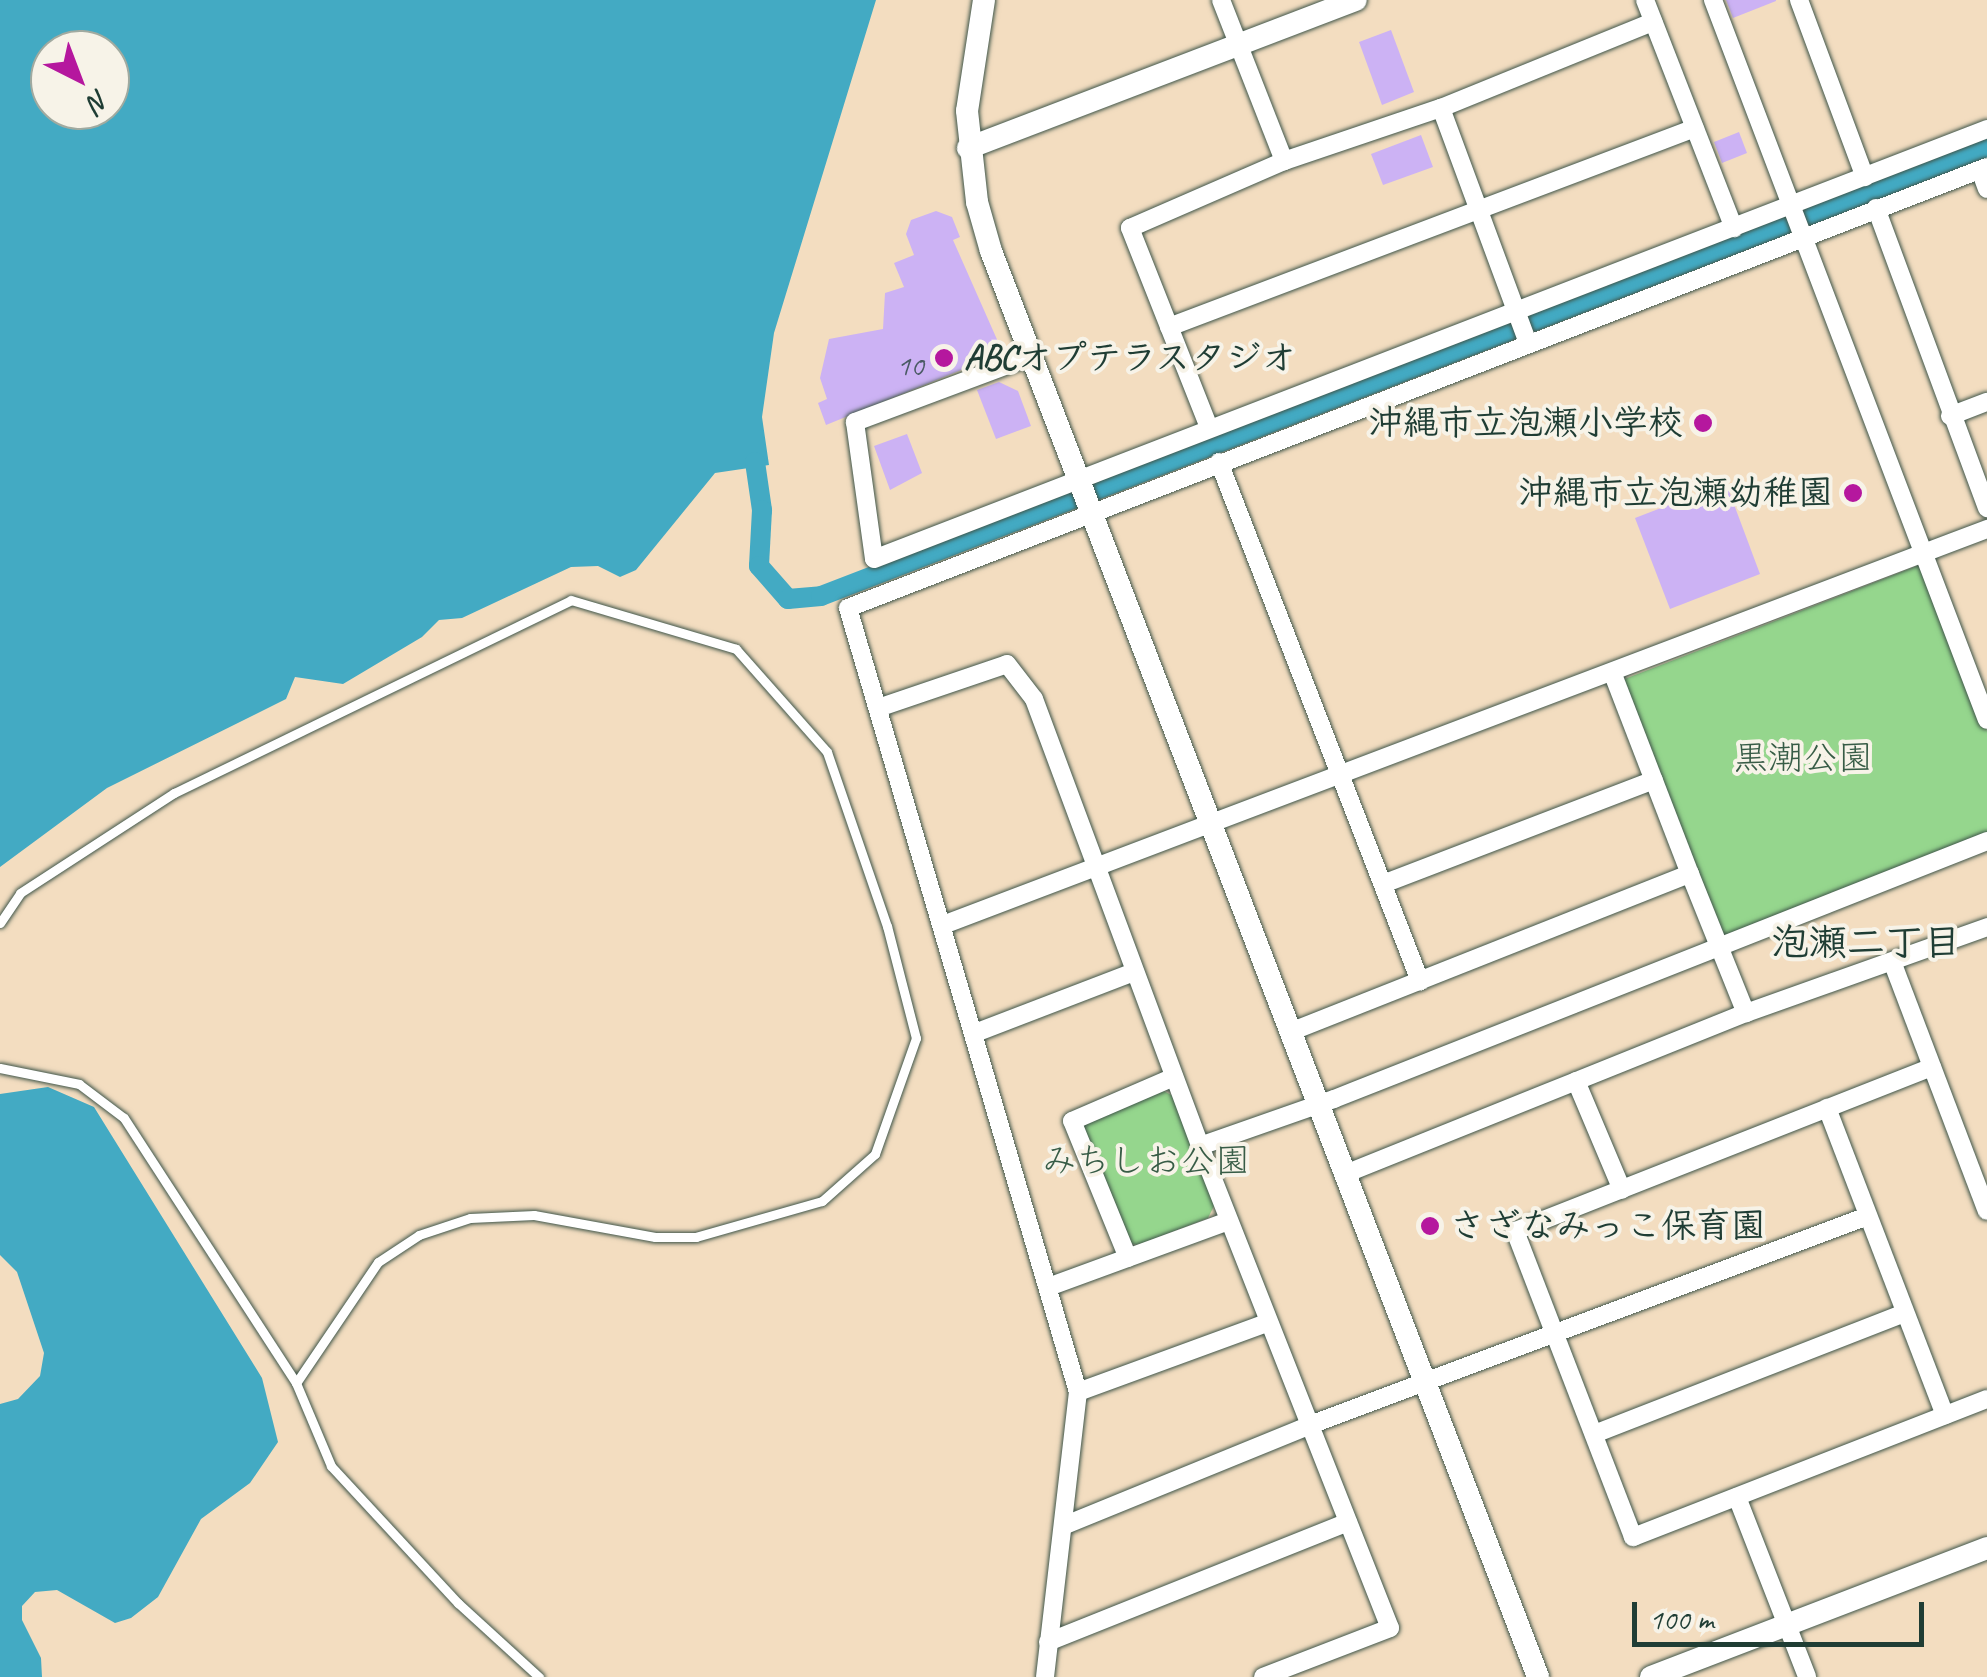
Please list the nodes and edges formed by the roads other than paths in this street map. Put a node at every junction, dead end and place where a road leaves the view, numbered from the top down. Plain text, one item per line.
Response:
1 (984, 0) edge
2 (1221, 0) edge
3 (1356, 0) edge
4 (1645, 0) edge
5 (1713, 0) edge
6 (1798, 0) edge
7 (1654, 22) junction
8 (1237, 46) junction
9 (1440, 108) junction
10 (1695, 128) junction
11 (1987, 130) edge
12 (968, 148) junction
13 (1284, 161) junction
14 (1984, 169) edge
15 (1864, 178) junction
16 (1987, 189) edge
17 (1792, 206) junction
18 (1876, 208) junction
19 (1479, 210) junction
20 (1734, 228) junction
21 (1803, 235) junction
22 (1517, 309) junction
23 (1169, 327) junction
24 (1528, 343) junction
25 (1029, 357) junction
26 (1987, 402) edge
27 (1950, 416) junction
28 (1208, 424) junction
29 (1219, 462) junction
30 (1083, 496) junction
31 (1987, 508) edge
32 (1987, 529) edge
33 (1922, 552) junction
34 (1613, 674) junction
35 (878, 708) junction
36 (1987, 720) edge
37 (1340, 776) junction
38 (1654, 780) junction
39 (1210, 825) junction
40 (1987, 841) edge
41 (1094, 869) junction
42 (1690, 874) junction
43 (1382, 884) junction
44 (0, 923) edge
45 (943, 925) junction
46 (1987, 927) edge
47 (1720, 946) junction
48 (1893, 964) junction
49 (1134, 972) junction
50 (1420, 981) junction
51 (1746, 1014) junction
52 (975, 1032) junction
53 (1290, 1032) junction
54 (0, 1068) edge
55 (1932, 1068) junction
56 (1174, 1077) junction
57 (1576, 1082) junction
58 (1318, 1106) junction
59 (1827, 1108) junction
60 (1200, 1146) junction
61 (1980, 1169) edge
62 (1344, 1174) junction
63 (1622, 1190) junction
64 (1987, 1211) edge
65 (1865, 1218) junction
66 (1229, 1221) junction
67 (1128, 1258) junction
68 (1051, 1286) junction
69 (1904, 1313) junction
70 (1269, 1322) junction
71 (1558, 1336) junction
72 (296, 1382) junction
73 (1426, 1386) junction
74 (1078, 1392) junction
75 (1987, 1399) edge
76 (1945, 1415) junction
77 (1310, 1425) junction
78 (1594, 1434) junction
79 (1737, 1497) junction
80 (1348, 1522) junction
81 (1063, 1526) junction
82 (1987, 1548) edge
83 (1786, 1625) junction
84 (1048, 1642) junction
85 (1272, 1675) edge
86 (539, 1677) edge
87 (1045, 1677) edge
88 (1538, 1677) edge
89 (1651, 1677) edge
90 (1807, 1677) edge

1 - 12 street
2 - 8 street
3 - 8 street
4 - 7 street
5 - 17 street
6 - 15 street
7 - 9 street
7 - 10 street
8 - 12 street
8 - 13 street
9 - 13 street
9 - 19 street
10 - 19 street
10 - 20 street
11 - 15 street
12 - 25 street
13 - 23 street
14 - 16 street
14 - 18 street
15 - 17 street
17 - 20 street
17 - 21 street
18 - 21 street
18 - 27 street
19 - 22 street
19 - 23 street
20 - 22 street
21 - 24 street
21 - 33 street
22 - 24 street
22 - 28 street
23 - 28 street
24 - 29 street
25 - 30 street
25 - 30 street
26 - 27 street
27 - 31 street
28 - 30 street
29 - 30 street
29 - 37 street
30 - 35 street
30 - 39 street
32 - 33 street
33 - 34 street
33 - 36 street
34 - 37 street
34 - 38 street
35 - 41 street
35 - 45 street
37 - 39 street
37 - 43 street
38 - 42 street
38 - 43 street
39 - 41 street
39 - 53 street
40 - 47 street
41 - 45 street
41 - 49 street
42 - 47 street
42 - 50 street
43 - 50 street
44 - 72 lane
45 - 52 street
46 - 48 street
47 - 51 street
47 - 58 street
48 - 51 street
48 - 55 street
49 - 52 street
49 - 56 street
50 - 53 street
51 - 57 street
52 - 68 street
53 - 58 street
54 - 72 lane
55 - 59 street
55 - 61 street
56 - 60 street
56 - 67 street
57 - 62 street
57 - 63 street
58 - 60 street
58 - 62 street
59 - 63 street
59 - 65 street
60 - 66 street
61 - 64 street
62 - 73 street
63 - 71 street
65 - 69 street
65 - 71 street
66 - 67 street
66 - 70 street
67 - 68 street
68 - 74 street
69 - 76 street
69 - 78 street
70 - 74 street
70 - 77 street
71 - 73 street
71 - 78 street
72 - 86 lane
73 - 77 street
73 - 88 street
74 - 81 street
75 - 76 street
76 - 79 street
77 - 80 street
77 - 81 street
78 - 79 street
79 - 83 street
80 - 84 street
80 - 85 street
81 - 84 street
82 - 83 street
83 - 89 street
83 - 90 street
84 - 87 street

